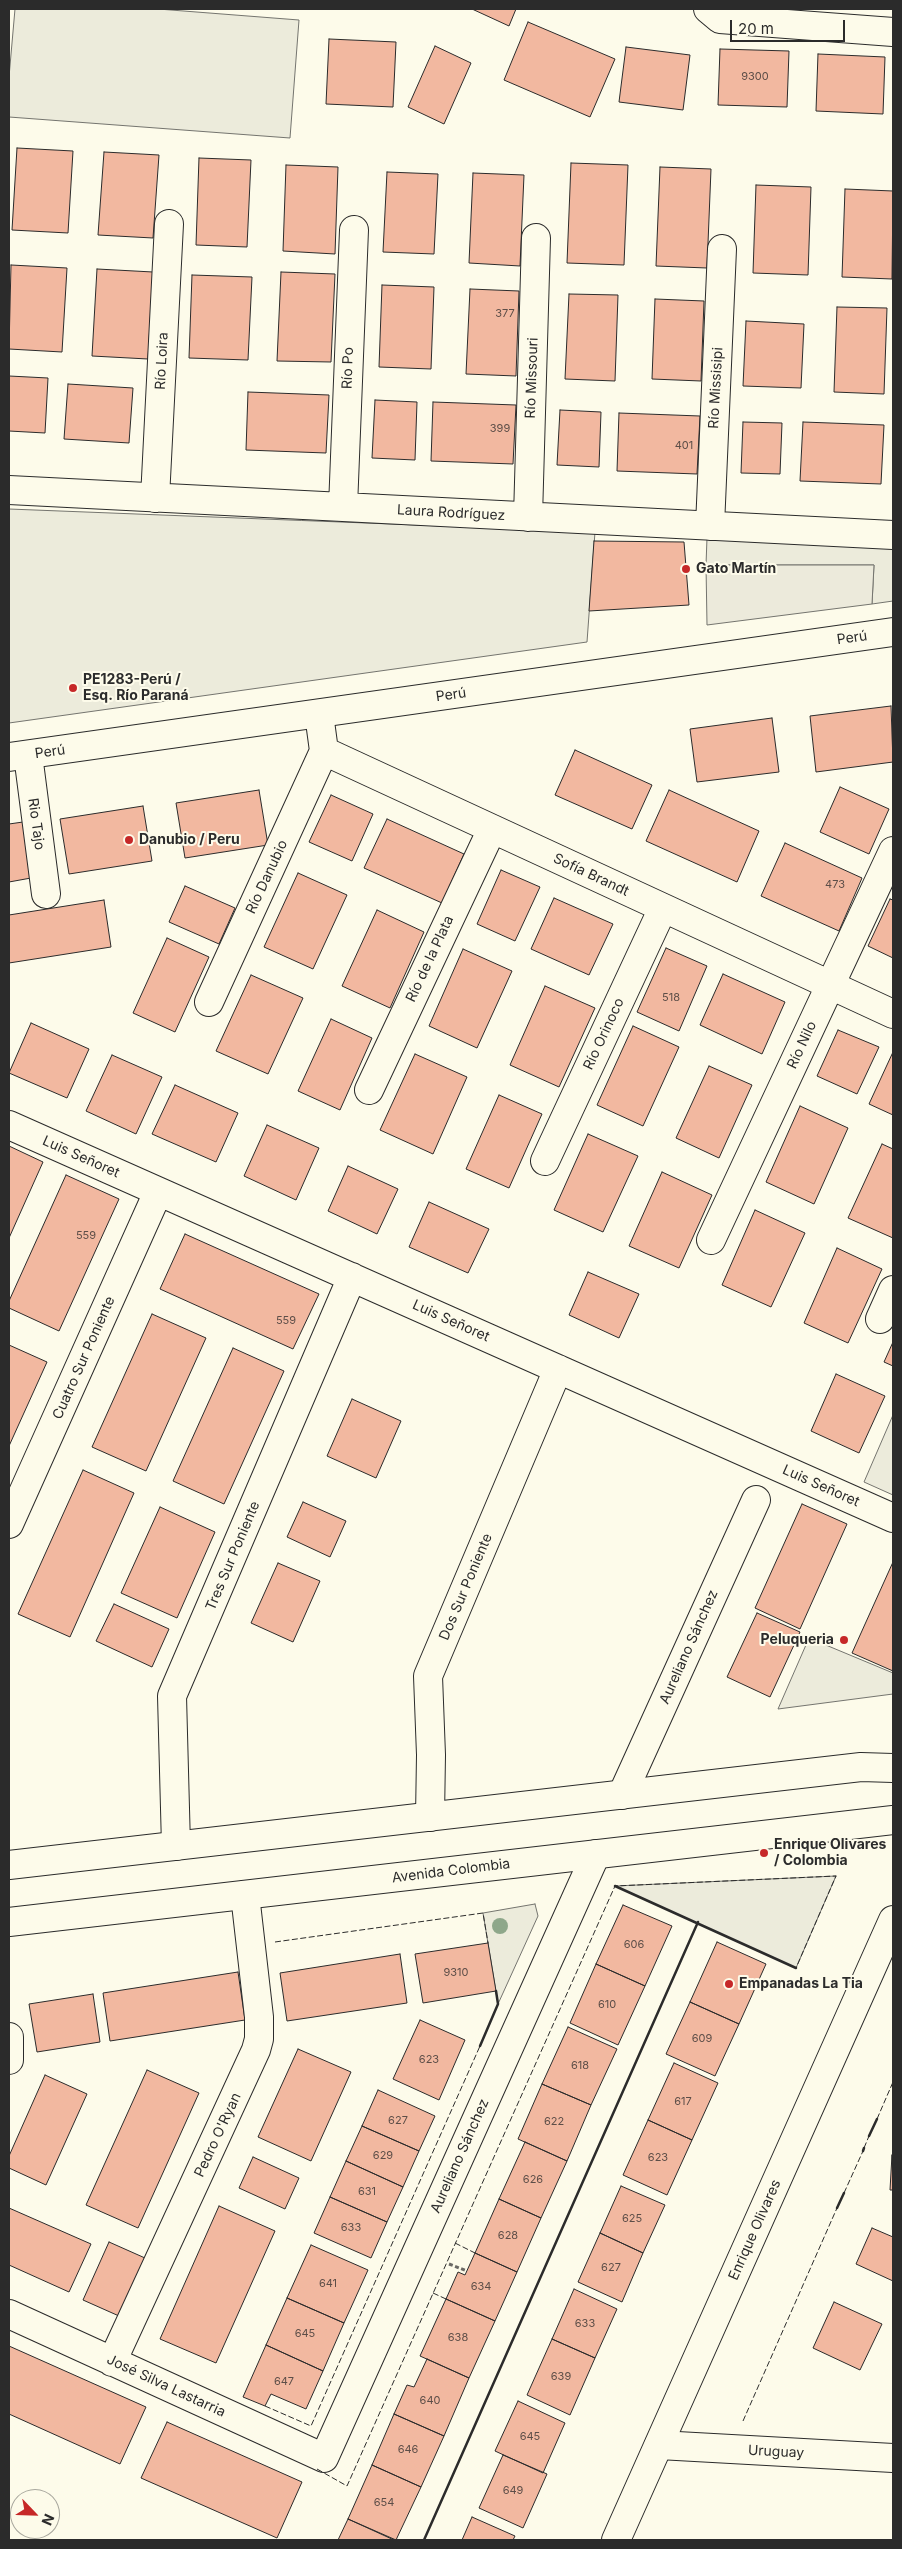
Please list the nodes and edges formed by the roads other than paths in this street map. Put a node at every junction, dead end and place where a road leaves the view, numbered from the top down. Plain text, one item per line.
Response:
1 (714, 14) edge
2 (893, 32) edge
3 (169, 224) dead end
4 (354, 230) dead end
5 (536, 238) dead end
6 (722, 249) dead end
7 (9, 490) edge
8 (154, 498) junction
9 (343, 507) junction
10 (528, 517) junction
11 (710, 526) junction
12 (893, 535) edge
13 (893, 632) edge
14 (319, 714) junction
15 (324, 751) junction
16 (18, 756) edge
17 (492, 829) junction
18 (893, 851) edge
19 (46, 894) dead end
20 (662, 908) junction
21 (830, 985) junction
22 (209, 1002) dead end
23 (893, 1014) edge
24 (369, 1090) dead end
25 (9, 1125) edge
26 (545, 1161) dead end
27 (158, 1192) junction
28 (711, 1240) dead end
29 (352, 1278) junction
30 (893, 1290) edge
31 (880, 1319) dead end
32 (558, 1369) junction
33 (756, 1500) dead end
34 (893, 1518) edge
35 (9, 1524) edge
36 (893, 1768) edge
37 (622, 1795) junction
38 (430, 1817) junction
39 (893, 1820) edge
40 (176, 1846) junction
41 (596, 1854) junction
42 (9, 1865) edge
43 (245, 1895) junction
44 (893, 1920) edge
45 (9, 1922) edge
46 (9, 2037) edge
47 (9, 2060) edge
48 (9, 2314) edge
49 (112, 2362) junction
50 (659, 2445) junction
51 (324, 2458) joint
52 (893, 2458) edge
53 (616, 2540) edge

1 - 2 street
3 - 8 street, Río Loira
4 - 9 street, Río Po
5 - 10 street, Río Missouri
6 - 11 street, Río Missisipi
7 - 8 street, Laura Rodríguez
8 - 9 street, Laura Rodríguez
9 - 10 street, Laura Rodríguez
10 - 11 street, Laura Rodríguez
11 - 12 street, Laura Rodríguez
13 - 14 street, Perú
14 - 15 street
14 - 16 street, Perú
15 - 17 street, Sofía Brandt
15 - 22 street, Río Danubio
16 - 19 street, Rio Tajo
17 - 20 street, Sofía Brandt
17 - 24 street, Río de la Plata
18 - 21 street, Río Nilo
20 - 21 street, Sofía Brandt
20 - 26 street, Río Orinoco
21 - 23 street, Sofía Brandt
21 - 28 street, Río Nilo
25 - 27 street, Luis Señoret
27 - 29 street, Luis Señoret
27 - 35 street, Cuatro Sur Poniente
29 - 32 street, Luis Señoret
29 - 40 street, Tres Sur Poniente
30 - 31 street
32 - 34 street, Luis Señoret
32 - 38 street, Dos Sur Poniente
33 - 37 street, Aureliano Sánchez
36 - 37 street
37 - 38 street
38 - 40 street
39 - 41 street, Avenida Colombia
40 - 42 street
41 - 43 street, Avenida Colombia
41 - 51 street, Aureliano Sánchez
43 - 45 street, Avenida Colombia
43 - 49 street, Pedro O'Ryan
44 - 50 street, Enrique Olivares
46 - 47 street
48 - 49 street, José Silva Lastarria
49 - 51 street, José Silva Lastarria
50 - 52 street, Uruguay
50 - 53 street, Enrique Olivares

